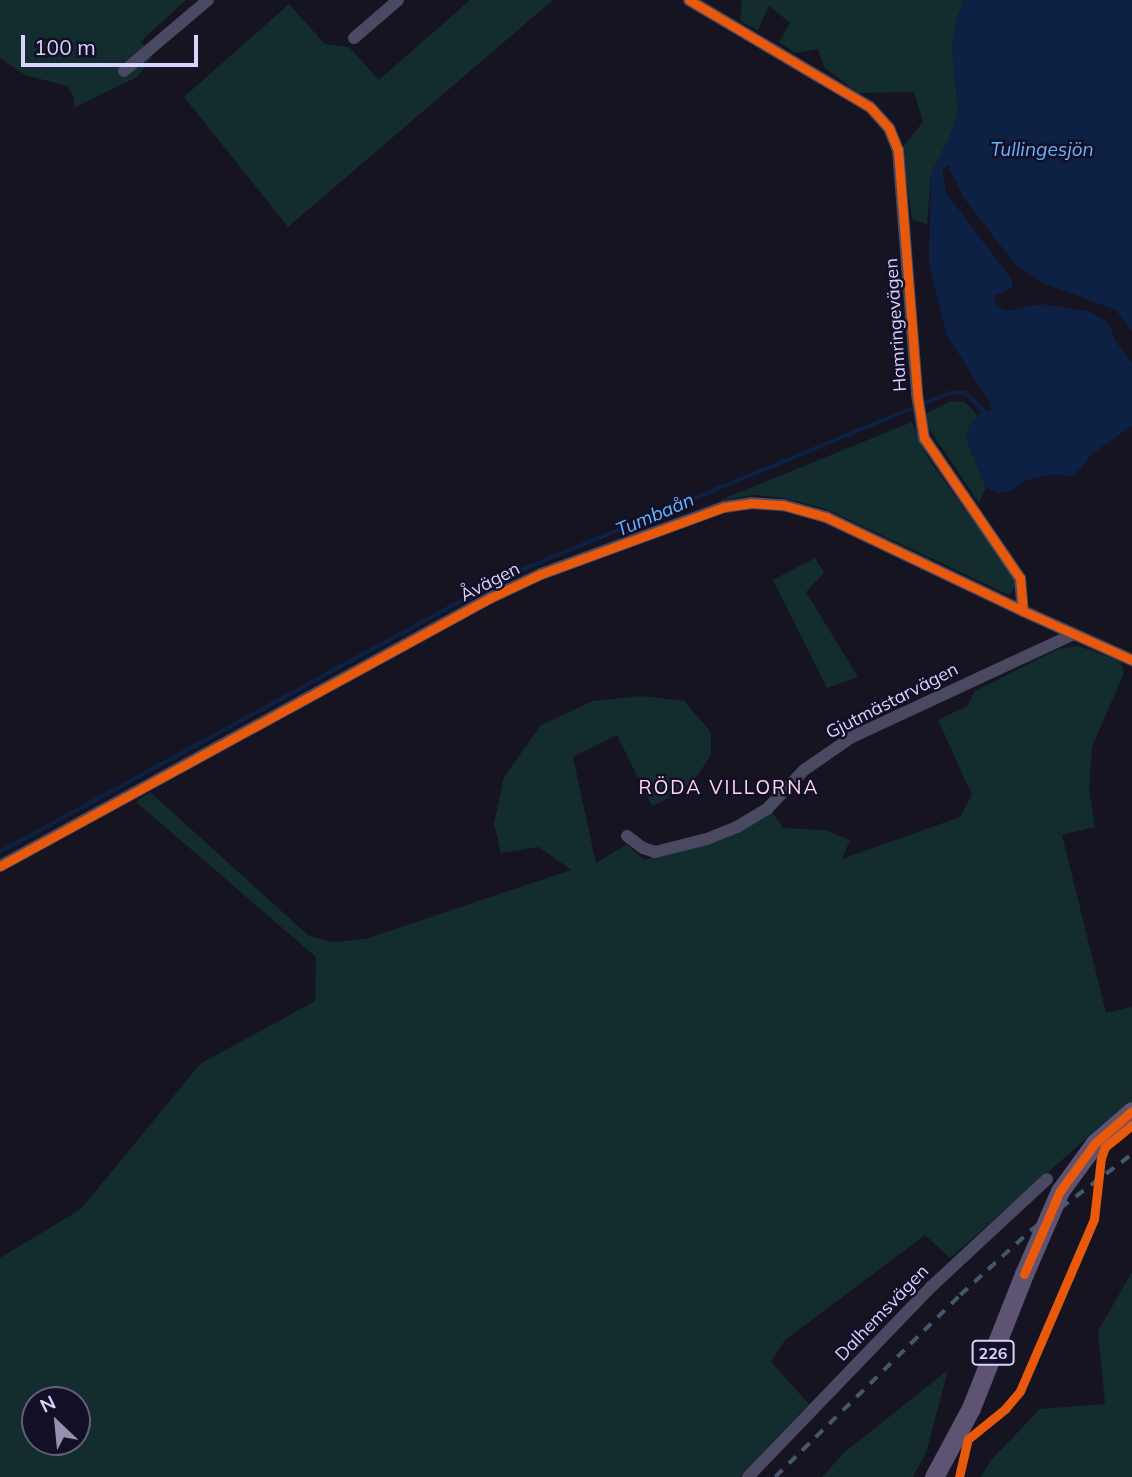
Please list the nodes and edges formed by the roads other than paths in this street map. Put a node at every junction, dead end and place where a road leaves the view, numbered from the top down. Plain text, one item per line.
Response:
1 (208, 0) edge
2 (398, 0) edge
3 (689, 0) edge
4 (354, 38) dead end
5 (124, 71) dead end
6 (1023, 611) junction
7 (1072, 635) junction
8 (1132, 660) edge
9 (627, 836) dead end
10 (0, 866) edge
11 (1132, 1111) edge
12 (1054, 1185) junction
13 (748, 1477) edge
14 (934, 1477) edge

1 - 5 street
2 - 4 street
3 - 6 street, Hamringevägen
6 - 7 street
6 - 10 street, Åvägen
7 - 8 street
7 - 9 street, Gjutmästarvägen
11 - 12 main road, 226
12 - 13 street, Dalhemsvägen
12 - 14 main road, 226, bridge

